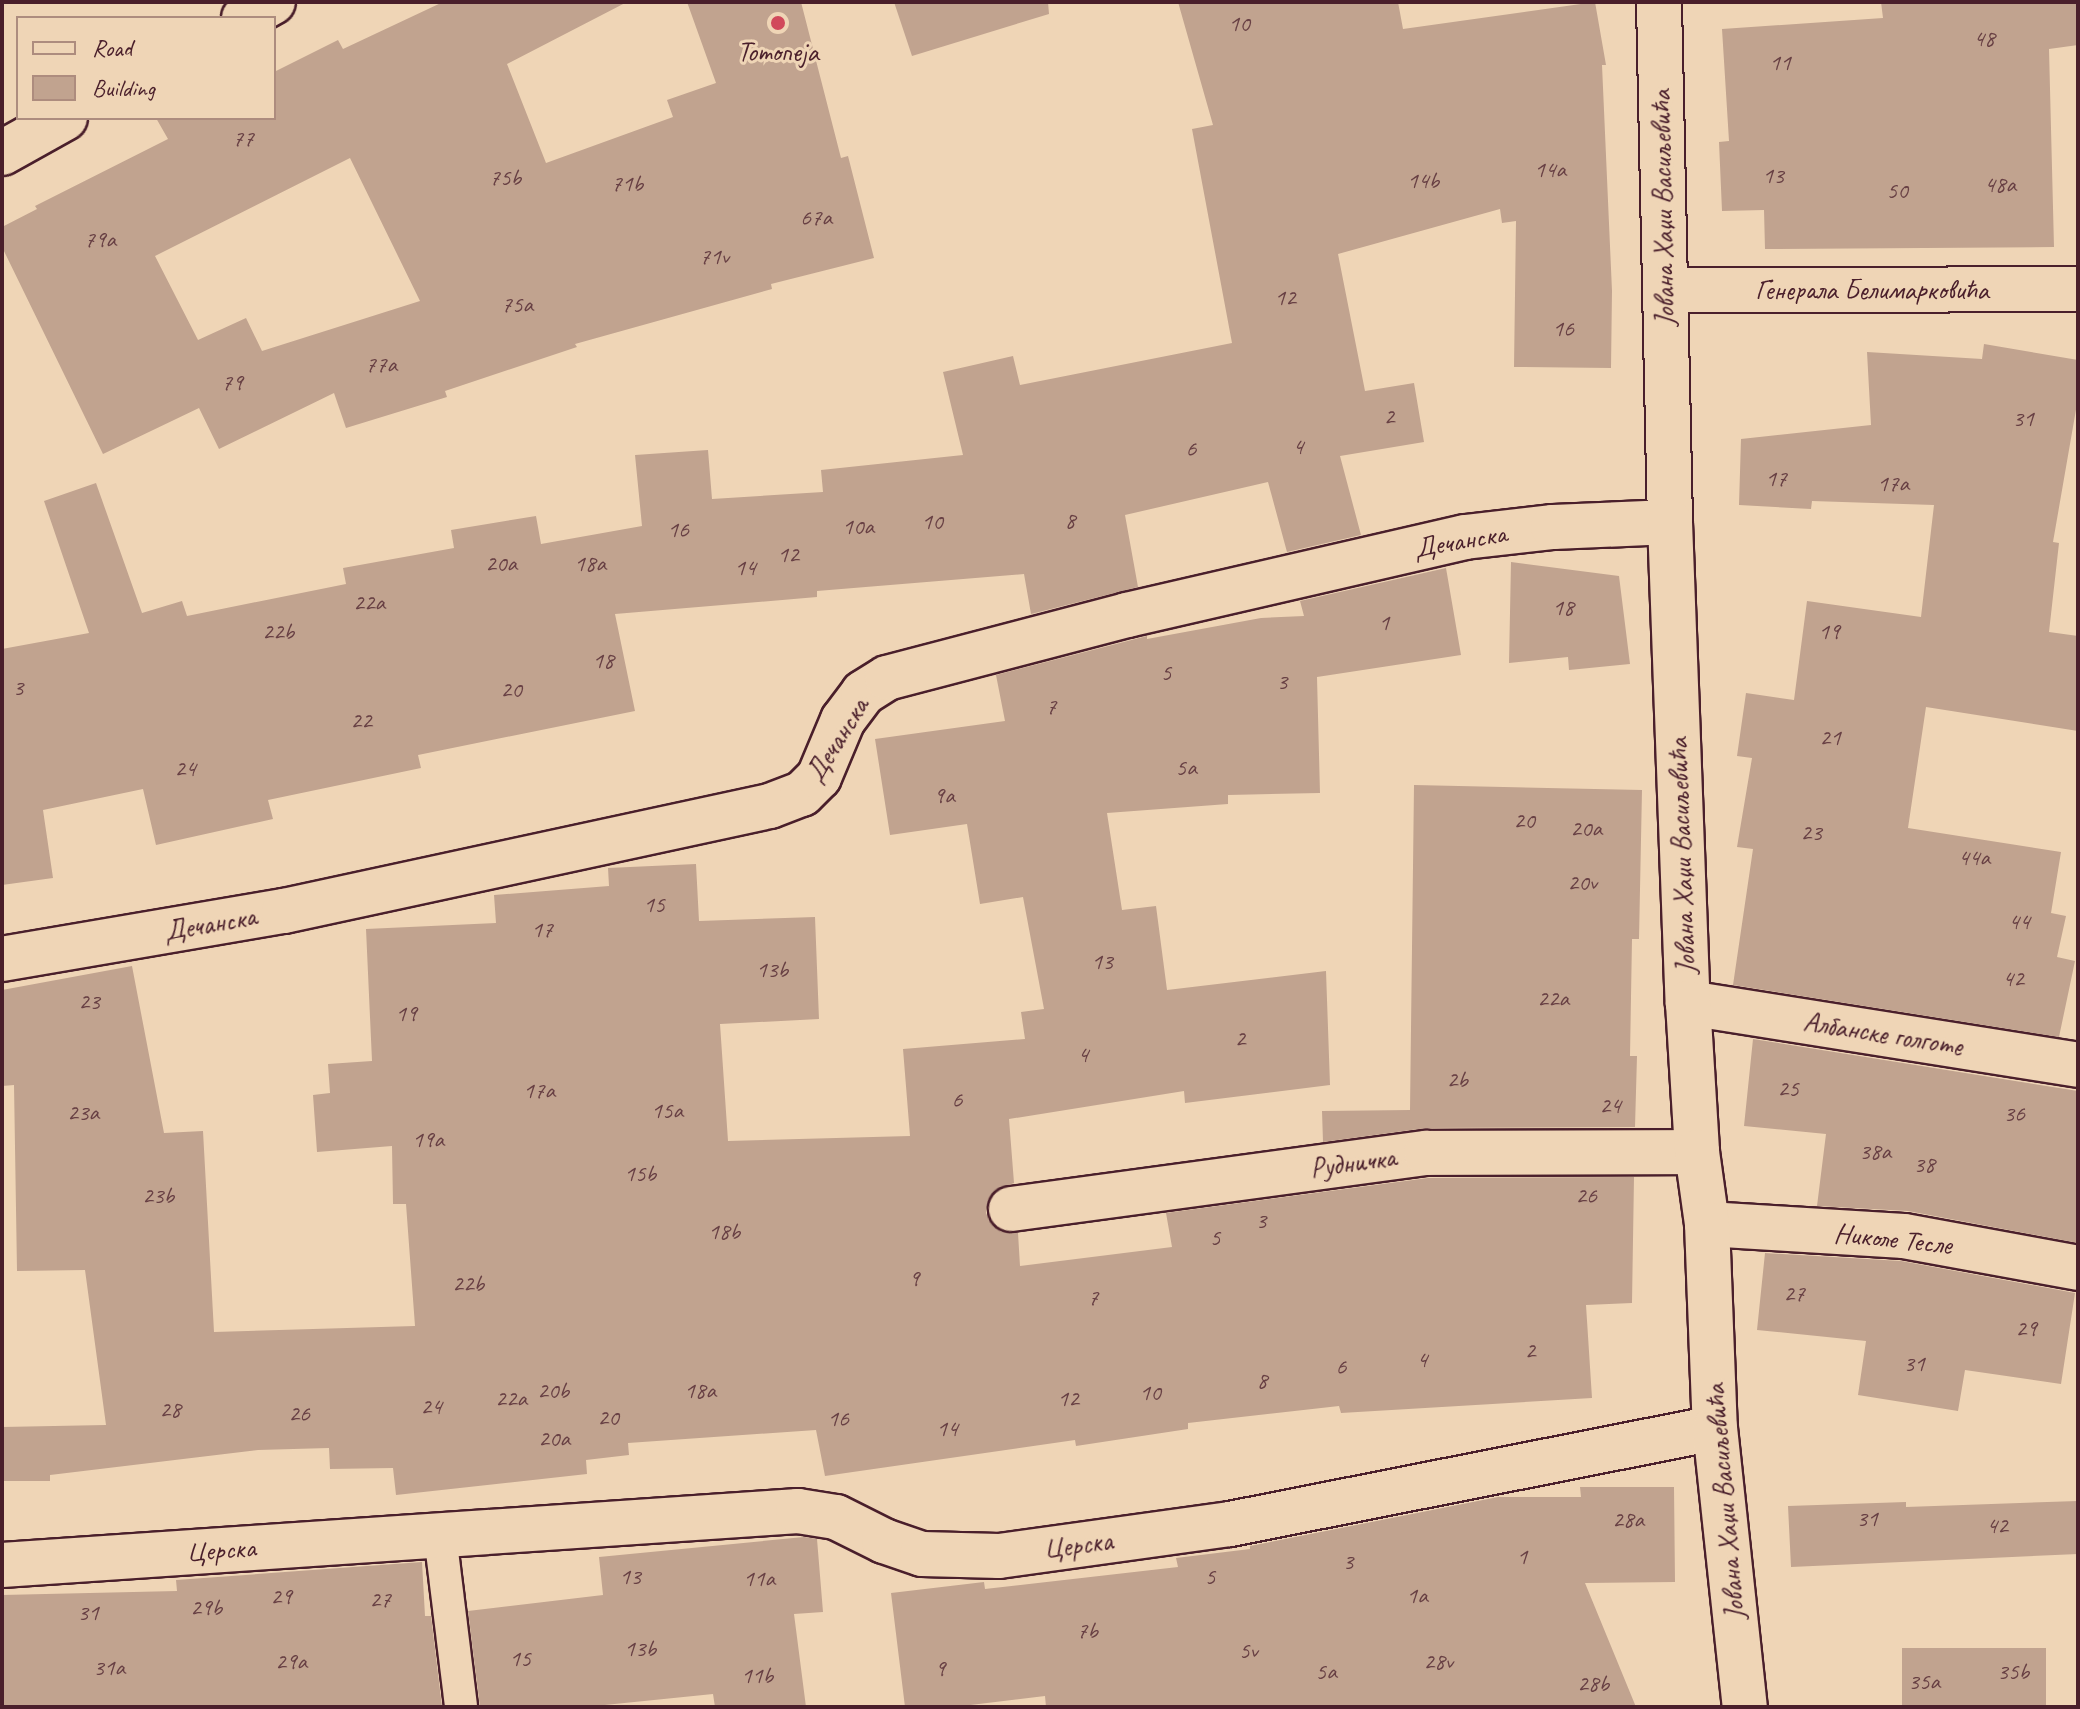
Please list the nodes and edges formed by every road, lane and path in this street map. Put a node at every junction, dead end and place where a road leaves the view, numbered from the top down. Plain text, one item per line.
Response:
1 (273, 2) edge
2 (1659, 2) edge
3 (248, 16) edge
4 (61, 120) edge
5 (2, 153) edge
6 (2078, 289) edge
7 (1665, 290) junction
8 (1670, 522) junction
9 (2, 959) edge
10 (1688, 1003) junction
11 (2078, 1065) edge
12 (1697, 1152) junction
13 (1011, 1209) dead end
14 (1707, 1224) junction
15 (2078, 1268) edge
16 (1715, 1428) junction
17 (440, 1535) junction
18 (2, 1565) edge
19 (461, 1707) edge
20 (1745, 1707) edge

1 - 3 street
2 - 7 street, Јована Хаџи Васиљевића
4 - 5 street
6 - 7 street, Генерала Белимарковића
7 - 8 street, Јована Хаџи Васиљевића
8 - 9 street, Дечанска
8 - 10 street, Јована Хаџи Васиљевића
10 - 11 street, Албанске голготе
10 - 12 street, Јована Хаџи Васиљевића
12 - 13 street, Рудничка
12 - 14 street, Јована Хаџи Васиљевића
14 - 15 street, Николе Тесле
14 - 16 street, Јована Хаџи Васиљевића
16 - 17 street, Церска
16 - 20 street, Јована Хаџи Васиљевића
17 - 18 street, Церска
17 - 19 lane

